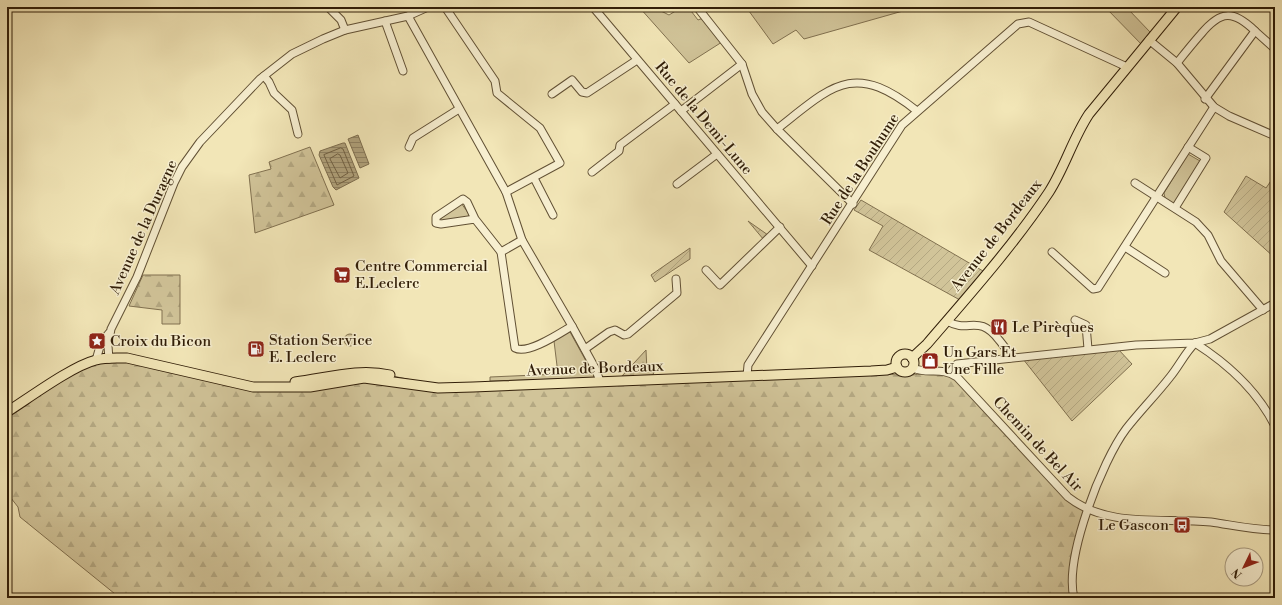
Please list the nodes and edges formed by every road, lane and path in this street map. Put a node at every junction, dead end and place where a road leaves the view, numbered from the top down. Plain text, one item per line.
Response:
1 (328, 7) edge
2 (428, 7) edge
3 (445, 7) edge
4 (593, 7) edge
5 (697, 7) edge
6 (1177, 7) edge
7 (408, 16) junction
8 (385, 21) junction
9 (345, 30) junction
10 (1255, 31) junction
11 (1149, 40) junction
12 (1275, 49) edge
13 (637, 60) junction
14 (1177, 63) junction
15 (742, 64) junction
16 (1127, 67) junction
17 (403, 71) dead end
18 (264, 76) junction
19 (552, 94) dead end
20 (1205, 99) junction
21 (675, 104) junction
22 (1214, 107) junction
23 (459, 109) junction
24 (681, 111) junction
25 (917, 111) junction
26 (777, 129) junction
27 (298, 134) dead end
28 (1275, 136) edge
29 (409, 147) dead end
30 (1188, 147) junction
31 (717, 154) junction
32 (592, 172) dead end
33 (534, 178) junction
34 (1135, 183) dead end
35 (677, 184) dead end
36 (506, 192) junction
37 (1156, 196) junction
38 (853, 204) junction
39 (1175, 208) junction
40 (553, 214) dead end
41 (475, 219) junction
42 (780, 227) junction
43 (522, 240) junction
44 (1125, 247) junction
45 (501, 252) junction
46 (1052, 252) dead end
47 (812, 266) junction
48 (706, 270) dead end
49 (1165, 273) dead end
50 (676, 279) dead end
51 (1275, 303) edge
52 (1263, 310) junction
53 (1075, 320) dead end
54 (947, 321) junction
55 (572, 326) junction
56 (109, 333) junction
57 (1196, 343) junction
58 (584, 349) junction
59 (1088, 349) junction
60 (1014, 357) junction
61 (109, 358) junction
62 (912, 358) junction
63 (96, 360) junction
64 (897, 367) junction
65 (913, 368) junction
66 (950, 372) junction
67 (747, 376) junction
68 (600, 381) junction
69 (233, 383) junction
70 (453, 386) junction
71 (7, 412) edge
72 (1275, 426) edge
73 (1087, 510) junction
74 (1275, 530) edge
75 (1074, 598) edge

1 - 9 street
2 - 7 street, Avenue de la Duragne
3 - 33 street
4 - 13 street, Rue de la Demi-Lune
5 - 15 street
6 - 11 main road, Avenue de Bordeaux
7 - 8 street, Avenue de la Duragne
7 - 23 street
8 - 9 street, Avenue de la Duragne
8 - 17 street
9 - 18 street, Avenue de la Duragne
10 - 12 street
10 - 14 street
10 - 20 street
11 - 14 street
11 - 16 main road, Avenue de Bordeaux
13 - 19 street
13 - 21 street, Rue de la Demi-Lune
14 - 20 street
15 - 24 street
15 - 26 street
16 - 25 street, Rue de la Bouhume
16 - 54 main road, Avenue de Bordeaux
18 - 27 street
18 - 56 street, Avenue de la Duragne
20 - 22 street
21 - 24 street, Rue de la Demi-Lune
21 - 32 street
22 - 28 street
22 - 30 street
23 - 29 street
23 - 36 street
24 - 31 street, Rue de la Demi-Lune
25 - 26 street
25 - 38 street, Rue de la Bouhume
26 - 38 street
30 - 37 street
30 - 39 street
31 - 35 street
31 - 42 street, Rue de la Demi-Lune
33 - 36 street
33 - 40 street
34 - 37 street
36 - 43 street
37 - 39 street
37 - 44 street
38 - 47 street, Rue de la Bouhume
39 - 52 street
41 - 41 street
41 - 45 street
42 - 47 street, Rue de la Demi-Lune
42 - 48 street
43 - 45 street
43 - 55 street
44 - 46 street
44 - 49 street
45 - 55 street
47 - 67 street, Rue de la Bouhume
50 - 58 street
51 - 52 street
52 - 57 street
53 - 59 street
54 - 60 street
54 - 62 main road, Avenue de Bordeaux
55 - 58 street
56 - 61 street, Avenue de la Duragne
56 - 63 street, Avenue de la Duragne
57 - 59 street
57 - 72 street
57 - 73 street
58 - 68 street
59 - 60 street
60 - 66 street
61 - 63 main road
61 - 69 main road
62 - 64 main road
62 - 65 main road
63 - 71 main road
64 - 65 main road
64 - 67 main road, Avenue de Bordeaux
65 - 66 street
66 - 73 street, Chemin de Bel Air
67 - 68 main road, Avenue de Bordeaux
68 - 70 main road, Avenue de Bordeaux
69 - 70 main road, Avenue de Bordeaux
69 - 70 main road
73 - 74 street, Chemin de Bel Air
73 - 75 street

